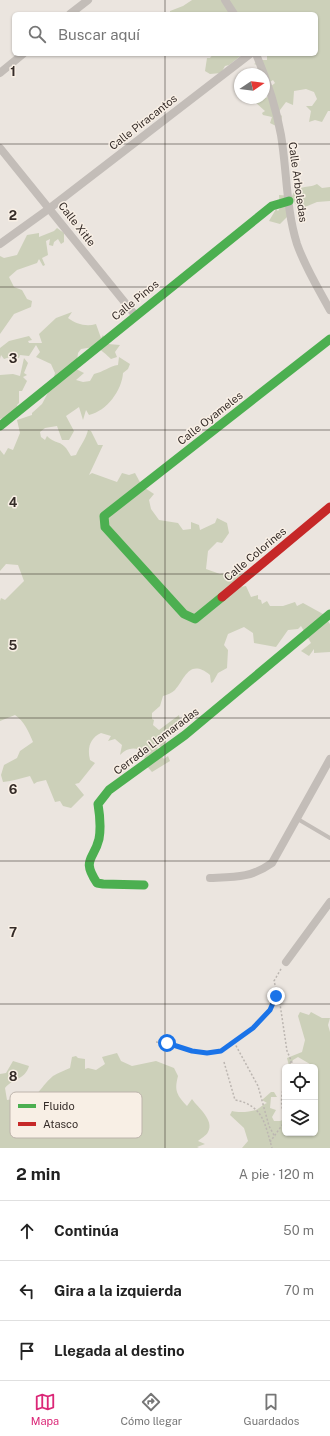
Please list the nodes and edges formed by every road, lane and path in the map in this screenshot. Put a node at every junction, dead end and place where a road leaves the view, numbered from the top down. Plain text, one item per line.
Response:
1 (88, 0) edge
2 (225, 0) edge
3 (73, 12) edge
4 (233, 12) edge
5 (21, 56) edge
6 (247, 56) edge
7 (257, 56) edge
8 (0, 73) edge
9 (0, 148) edge
10 (289, 200) junction
11 (50, 208) junction
12 (0, 244) edge
13 (330, 310) edge
14 (135, 316) junction
15 (330, 339) edge
16 (0, 426) edge
17 (330, 507) edge
18 (330, 614) edge
19 (195, 619) joint
20 (330, 759) edge
21 (296, 818) junction
22 (330, 838) edge
23 (210, 878) dead end
24 (144, 885) dead end
25 (330, 902) edge
26 (286, 962) joint
27 (276, 996) junction
28 (156, 1042) dead end
29 (234, 1042) junction
30 (291, 1060) junction
31 (224, 1062) dead end
32 (290, 1064) edge
33 (293, 1064) edge
34 (282, 1092) edge
35 (282, 1111) edge
36 (282, 1126) edge
37 (275, 1137) junction
38 (270, 1142) junction
39 (272, 1148) edge

1 - 3 street
2 - 4 street
5 - 8 street
6 - 11 street, Calle Piracantos
7 - 10 street, Calle Arboledas
9 - 11 street, Calle Xitle
10 - 13 street, Calle Arboledas
10 - 14 street, Calle Pinos
11 - 12 street, Calle Piracantos
11 - 14 street, Calle Xitle
14 - 16 street, Calle Pinos
15 - 19 street, Calle Oyameles
17 - 19 street, Calle Colorines
18 - 24 street, Cerrada Llamaradas
20 - 21 street
21 - 22 lane
21 - 23 street
25 - 26 street
26 - 27 path
27 - 29 path
27 - 30 path
28 - 29 path
29 - 37 path
30 - 32 path
30 - 33 path
31 - 38 path
34 - 35 path
36 - 37 path
37 - 38 path
38 - 39 path

